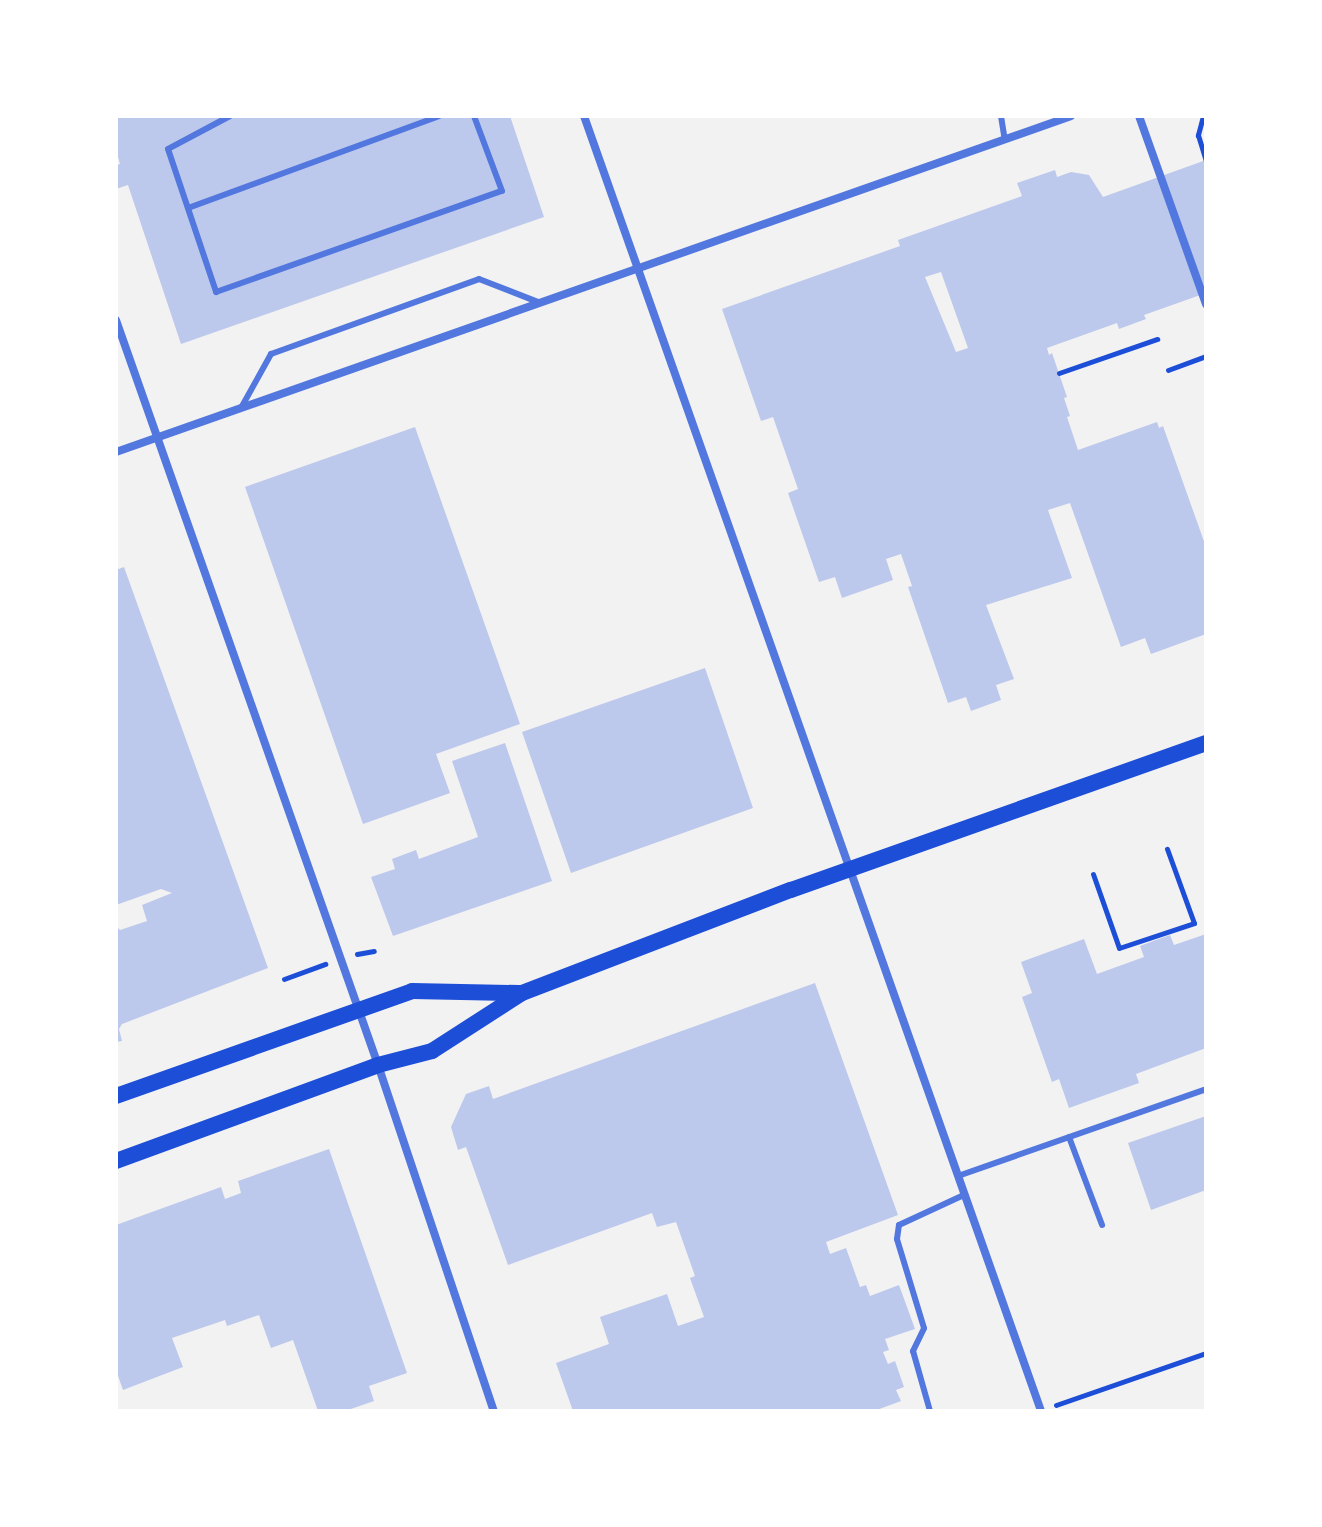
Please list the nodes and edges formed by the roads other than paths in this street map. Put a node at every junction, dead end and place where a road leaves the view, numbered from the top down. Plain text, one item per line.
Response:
1 (230, 116) edge
2 (439, 116) edge
3 (474, 116) edge
4 (584, 116) edge
5 (1001, 116) edge
6 (1071, 116) edge
7 (1139, 116) edge
8 (1005, 140) junction
9 (188, 208) junction
10 (637, 271) junction
11 (542, 304) junction
12 (1206, 304) edge
13 (116, 320) edge
14 (241, 408) junction
15 (158, 437) junction
16 (116, 452) edge
17 (1206, 743) edge
18 (849, 869) junction
19 (522, 993) junction
20 (359, 1011) junction
21 (378, 1065) junction
22 (1206, 1089) edge
23 (116, 1096) edge
24 (1069, 1137) junction
25 (116, 1161) edge
26 (958, 1176) junction
27 (964, 1195) junction
28 (1102, 1225) dead end
29 (494, 1411) edge
30 (930, 1411) edge
31 (1041, 1411) edge

1 - 9 lane
2 - 9 lane
3 - 9 lane
4 - 10 street
5 - 8 lane
6 - 8 street
7 - 12 street
8 - 10 street
10 - 11 street
10 - 18 street
11 - 14 street
11 - 14 lane
13 - 15 street
14 - 15 street
15 - 16 street
15 - 20 street
17 - 18 main road
18 - 19 main road
18 - 26 street
19 - 20 main road
19 - 21 main road
20 - 21 street
20 - 23 main road
21 - 25 main road
21 - 29 street
22 - 24 lane
24 - 26 lane
24 - 28 lane
26 - 27 street
27 - 30 lane
27 - 31 street

